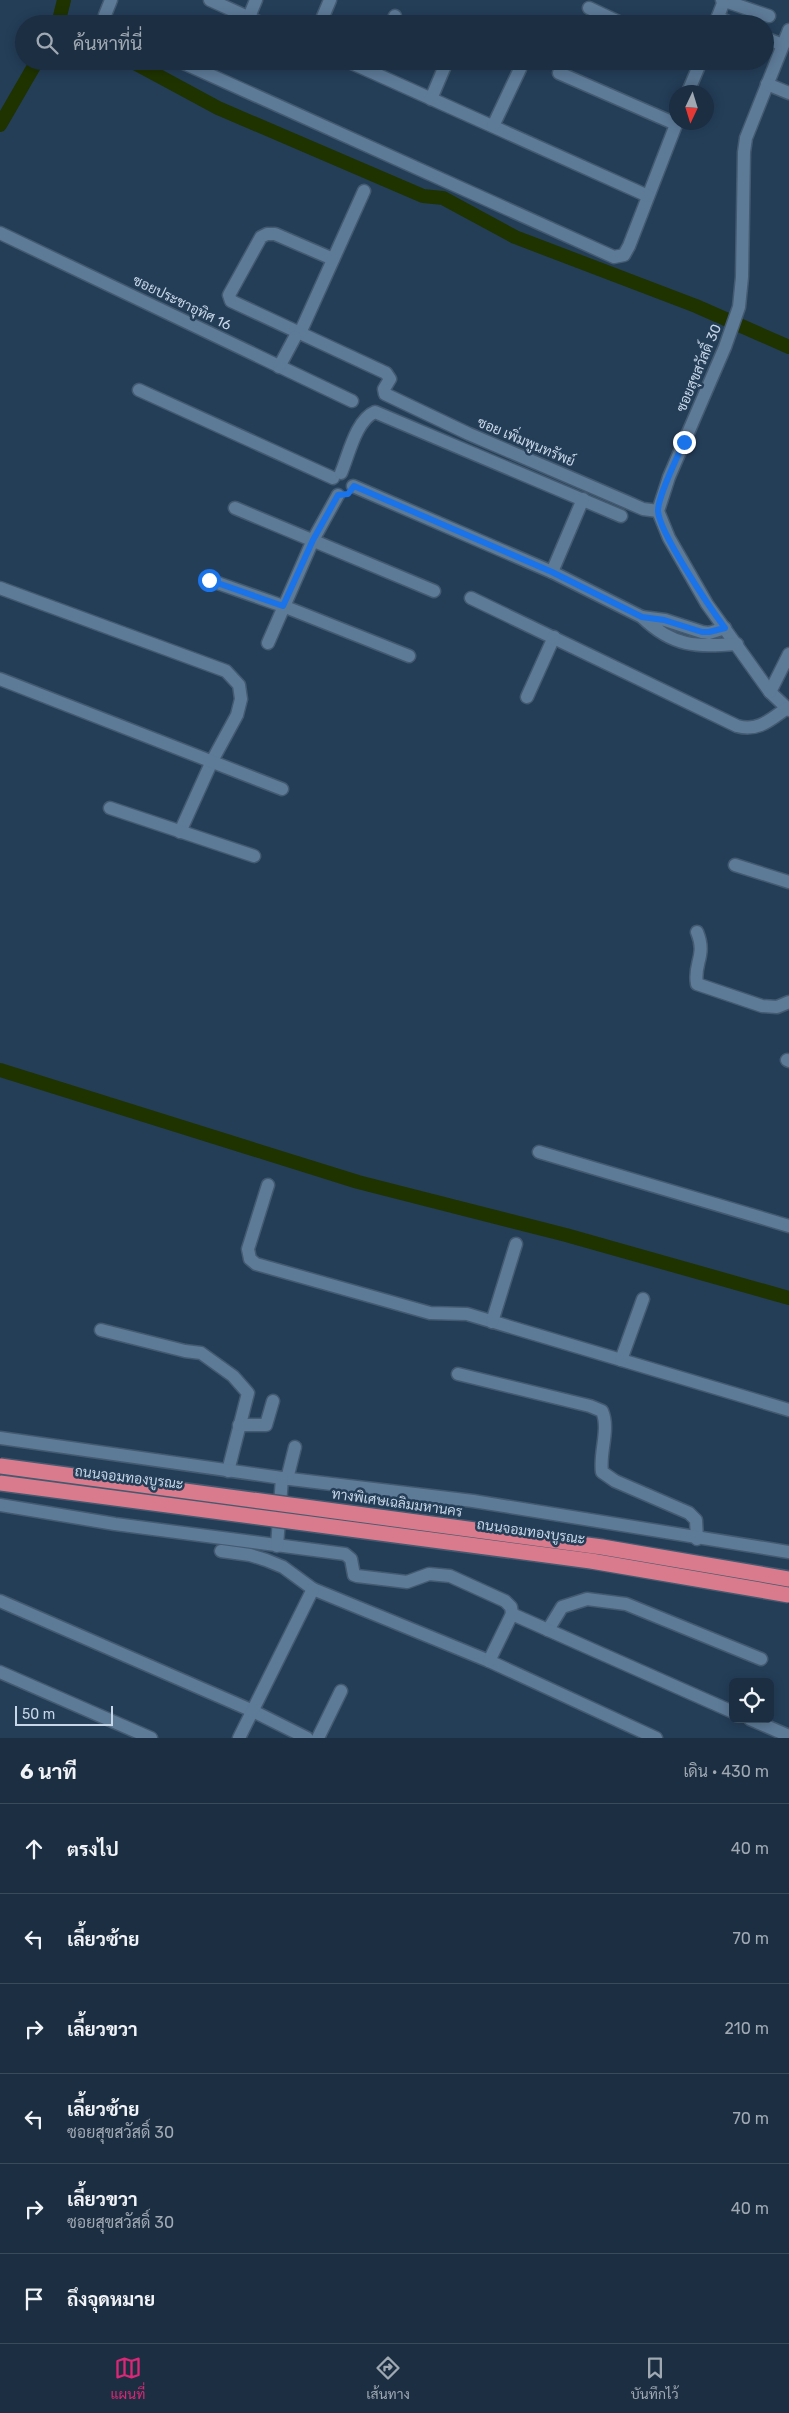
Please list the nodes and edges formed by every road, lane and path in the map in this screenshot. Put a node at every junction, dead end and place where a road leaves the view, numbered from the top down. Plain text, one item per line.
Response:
1 (111, 0) edge
2 (210, 0) edge
3 (256, 0) edge
4 (330, 0) edge
5 (723, 0) edge
6 (589, 8) dead end
7 (106, 15) edge
8 (244, 15) edge
9 (250, 15) edge
10 (324, 15) edge
11 (604, 15) edge
12 (719, 15) edge
13 (766, 15) edge
14 (789, 30) edge
15 (774, 42) edge
16 (783, 45) junction
17 (774, 57) edge
18 (198, 70) edge
19 (379, 70) edge
20 (443, 70) edge
21 (520, 70) edge
22 (697, 70) edge
23 (770, 70) edge
24 (559, 73) dead end
25 (768, 84) junction
26 (691, 85) edge
27 (789, 93) edge
28 (431, 99) junction
29 (669, 120) edge
30 (493, 126) junction
31 (673, 130) edge
32 (364, 191) dead end
33 (648, 196) junction
34 (0, 233) edge
35 (333, 259) junction
36 (297, 335) junction
37 (279, 367) junction
38 (139, 390) dead end
39 (352, 401) dead end
40 (337, 475) junction
41 (354, 486) junction
42 (338, 495) junction
43 (584, 499) junction
44 (235, 508) dead end
45 (658, 511) junction
46 (621, 516) dead end
47 (313, 540) junction
48 (552, 572) junction
49 (209, 580) dead end
50 (0, 588) edge
51 (434, 591) dead end
52 (471, 598) dead end
53 (283, 606) junction
54 (642, 617) junction
55 (725, 628) junction
56 (554, 637) junction
57 (268, 643) dead end
58 (737, 644) junction
59 (789, 654) edge
60 (408, 656) dead end
61 (0, 679) edge
62 (770, 692) junction
63 (527, 697) dead end
64 (788, 709) edge
65 (212, 761) junction
66 (282, 789) dead end
67 (110, 808) dead end
68 (180, 832) junction
69 (254, 856) dead end
70 (735, 865) dead end
71 (789, 882) edge
72 (697, 932) dead end
73 (789, 1002) edge
74 (539, 1152) dead end
75 (268, 1185) dead end
76 (789, 1226) edge
77 (516, 1244) dead end
78 (643, 1299) dead end
79 (492, 1322) junction
80 (101, 1330) dead end
81 (621, 1360) junction
82 (458, 1374) dead end
83 (273, 1401) dead end
84 (789, 1410) edge
85 (240, 1425) junction
86 (0, 1438) edge
87 (295, 1447) dead end
88 (0, 1466) edge
89 (228, 1470) junction
90 (0, 1476) edge
91 (284, 1478) junction
92 (0, 1483) edge
93 (0, 1505) edge
94 (279, 1513) junction
95 (698, 1539) junction
96 (277, 1546) junction
97 (788, 1549) edge
98 (221, 1552) dead end
99 (789, 1579) edge
100 (789, 1588) edge
101 (314, 1590) junction
102 (789, 1595) edge
103 (0, 1601) edge
104 (512, 1614) junction
105 (548, 1630) junction
106 (761, 1659) dead end
107 (489, 1661) junction
108 (0, 1672) edge
109 (341, 1691) dead end
110 (729, 1710) edge
111 (253, 1711) junction
112 (759, 1723) edge
113 (789, 1736) edge
114 (151, 1738) edge
115 (239, 1738) edge
116 (307, 1738) edge
117 (318, 1738) edge
118 (656, 1738) edge

1 - 7 street
2 - 8 street
3 - 9 street
4 - 10 street
5 - 12 street
5 - 13 street
6 - 11 street
14 - 16 street, ซอยสุขสวัสดิ์ 30
15 - 16 street
16 - 17 street, ซอยสุขสวัสดิ์ 30
18 - 33 street
19 - 28 street
20 - 28 street
21 - 30 street
22 - 26 street
23 - 25 street, ซอยสุขสวัสดิ์ 30
24 - 29 street
25 - 27 street
25 - 45 street, ซอยสุขสวัสดิ์ 30
28 - 30 street
30 - 33 street
31 - 33 street
32 - 35 street
34 - 37 street, ซอยประชาอุทิศ 16
35 - 36 street
35 - 36 street
36 - 37 street
36 - 45 street, ซอย เพิ่มพูนทรัพย์
37 - 39 street, ซอยประชาอุทิศ 16
38 - 40 street
40 - 41 street
40 - 42 street
40 - 43 street
41 - 42 street
41 - 48 street
42 - 47 street
43 - 46 street
43 - 48 street
44 - 47 street
45 - 55 street
47 - 51 street
47 - 53 street
48 - 54 street
49 - 53 street
50 - 65 street
52 - 56 street
53 - 57 street
53 - 60 street
54 - 55 street
54 - 58 street
55 - 58 street
56 - 63 street
56 - 64 street
58 - 62 street
59 - 62 street
61 - 65 street
62 - 64 street
65 - 66 street
65 - 68 street
67 - 68 street
68 - 69 street
70 - 71 street
72 - 73 street
74 - 76 street
75 - 79 street
77 - 79 street
78 - 81 street
79 - 81 street
80 - 85 street
81 - 84 street
82 - 95 street
83 - 85 street
85 - 89 street
86 - 89 street
87 - 91 street
88 - 99 highway, ทางพิเศษเฉลิมมหานคร, bridge
89 - 91 street
90 - 94 street, ถนนจอมทองบูรณะ
91 - 94 street
91 - 95 street
92 - 102 highway, bridge
93 - 96 street
94 - 96 street
94 - 100 street, ถนนจอมทองบูรณะ
95 - 97 street
96 - 104 street
98 - 101 street
101 - 107 street
101 - 111 street
103 - 111 street
104 - 105 street
104 - 107 street
105 - 106 street
105 - 110 street
107 - 118 street
108 - 114 street
109 - 117 street
111 - 115 street
111 - 116 street
112 - 113 street

